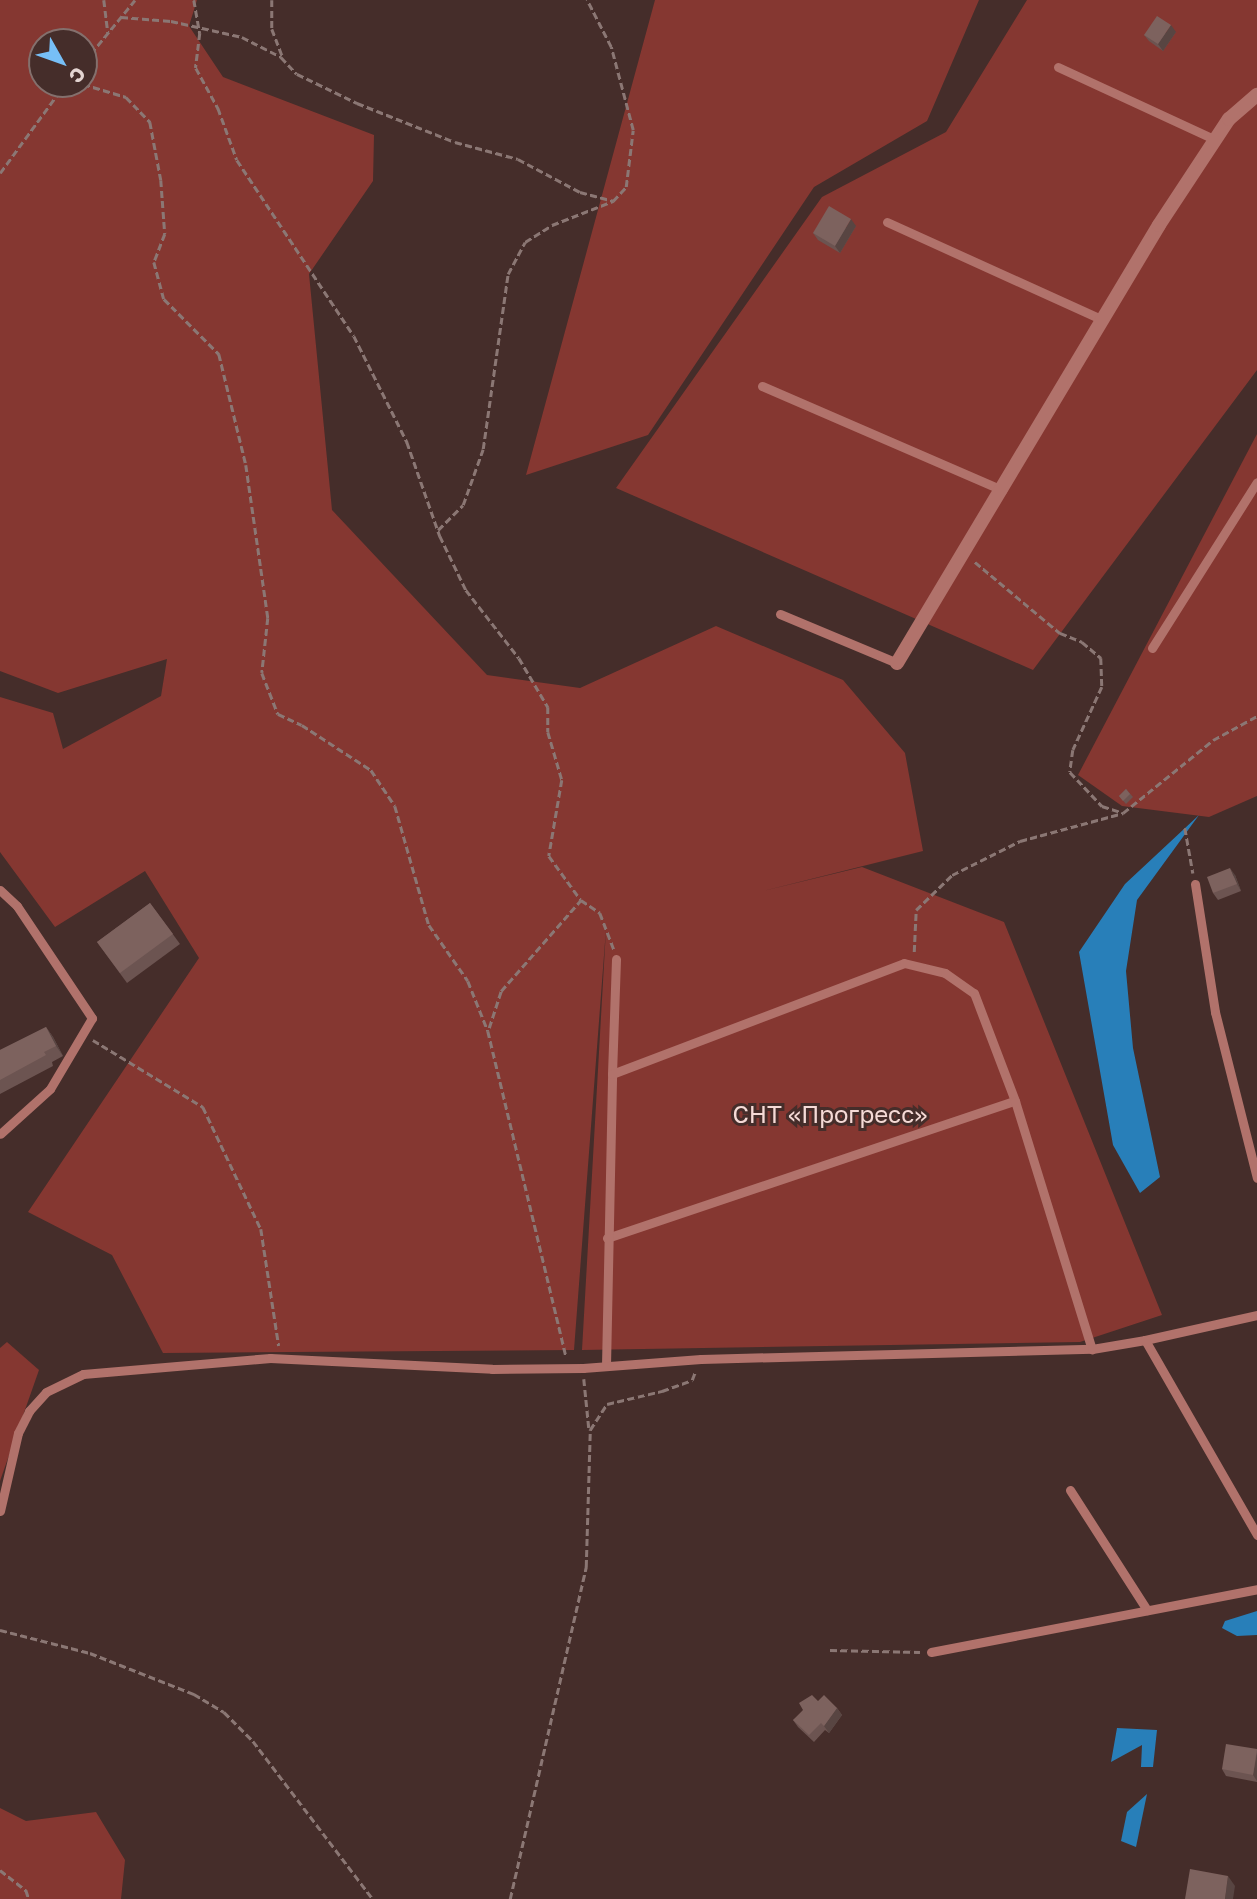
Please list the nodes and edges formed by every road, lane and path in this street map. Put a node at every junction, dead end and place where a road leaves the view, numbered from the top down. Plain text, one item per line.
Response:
1 (104, 0) edge
2 (135, 0) edge
3 (194, 0) edge
4 (272, 0) edge
5 (587, 0) edge
6 (121, 17) junction
7 (199, 28) junction
8 (108, 33) junction
9 (98, 45) edge
10 (284, 60) junction
11 (1058, 67) dead end
12 (98, 89) edge
13 (1257, 95) edge
14 (55, 98) edge
15 (1216, 140) junction
16 (0, 173) edge
17 (613, 201) junction
18 (887, 222) dead end
19 (1102, 320) junction
20 (762, 386) dead end
21 (1257, 482) edge
22 (1002, 490) junction
23 (438, 530) junction
24 (965, 553) junction
25 (780, 614) dead end
26 (1152, 649) dead end
27 (897, 663) joint
28 (1257, 716) edge
29 (1123, 813) junction
30 (1185, 828) dead end
31 (1195, 884) joint
32 (0, 890) edge
33 (581, 900) junction
34 (617, 959) joint
35 (916, 966) junction
36 (488, 1031) junction
37 (83, 1034) junction
38 (612, 1074) junction
39 (1015, 1101) junction
40 (0, 1134) edge
41 (1257, 1178) edge
42 (607, 1238) junction
43 (1257, 1315) edge
44 (1145, 1340) junction
45 (1092, 1349) junction
46 (280, 1352) dead end
47 (701, 1359) junction
48 (606, 1366) junction
49 (568, 1368) junction
50 (583, 1368) junction
51 (590, 1430) junction
52 (1070, 1490) dead end
53 (0, 1511) edge
54 (1257, 1535) edge
55 (1257, 1589) edge
56 (1147, 1610) junction
57 (0, 1630) edge
58 (830, 1650) dead end
59 (931, 1651) joint
60 (0, 1870) edge
61 (29, 1899) edge
62 (373, 1899) edge
63 (510, 1899) edge

1 - 8 path
2 - 6 path
3 - 7 path
4 - 10 path
5 - 17 path
6 - 7 path
6 - 8 path
7 - 10 path
7 - 23 path
8 - 9 path
10 - 17 path
11 - 15 lane
12 - 36 path
13 - 15 street
14 - 16 path
15 - 19 street
17 - 23 path
18 - 19 lane
19 - 22 street
20 - 22 lane
21 - 26 lane
22 - 24 street
23 - 33 path
24 - 27 street
24 - 29 path
25 - 27 lane
28 - 29 path
29 - 35 path
30 - 31 path
31 - 41 lane
32 - 37 lane
33 - 34 path
33 - 36 path
34 - 38 lane
35 - 38 lane
35 - 39 lane
36 - 49 path
37 - 40 lane
37 - 46 path
38 - 42 lane
39 - 42 lane
39 - 45 lane
42 - 48 lane
43 - 44 lane
44 - 45 lane
44 - 54 lane
45 - 47 lane
47 - 48 lane
47 - 51 path
48 - 50 lane
49 - 50 lane
49 - 53 lane
50 - 51 path
51 - 63 path
52 - 56 lane
55 - 56 lane
56 - 59 lane
57 - 62 path
58 - 59 path
60 - 61 path

